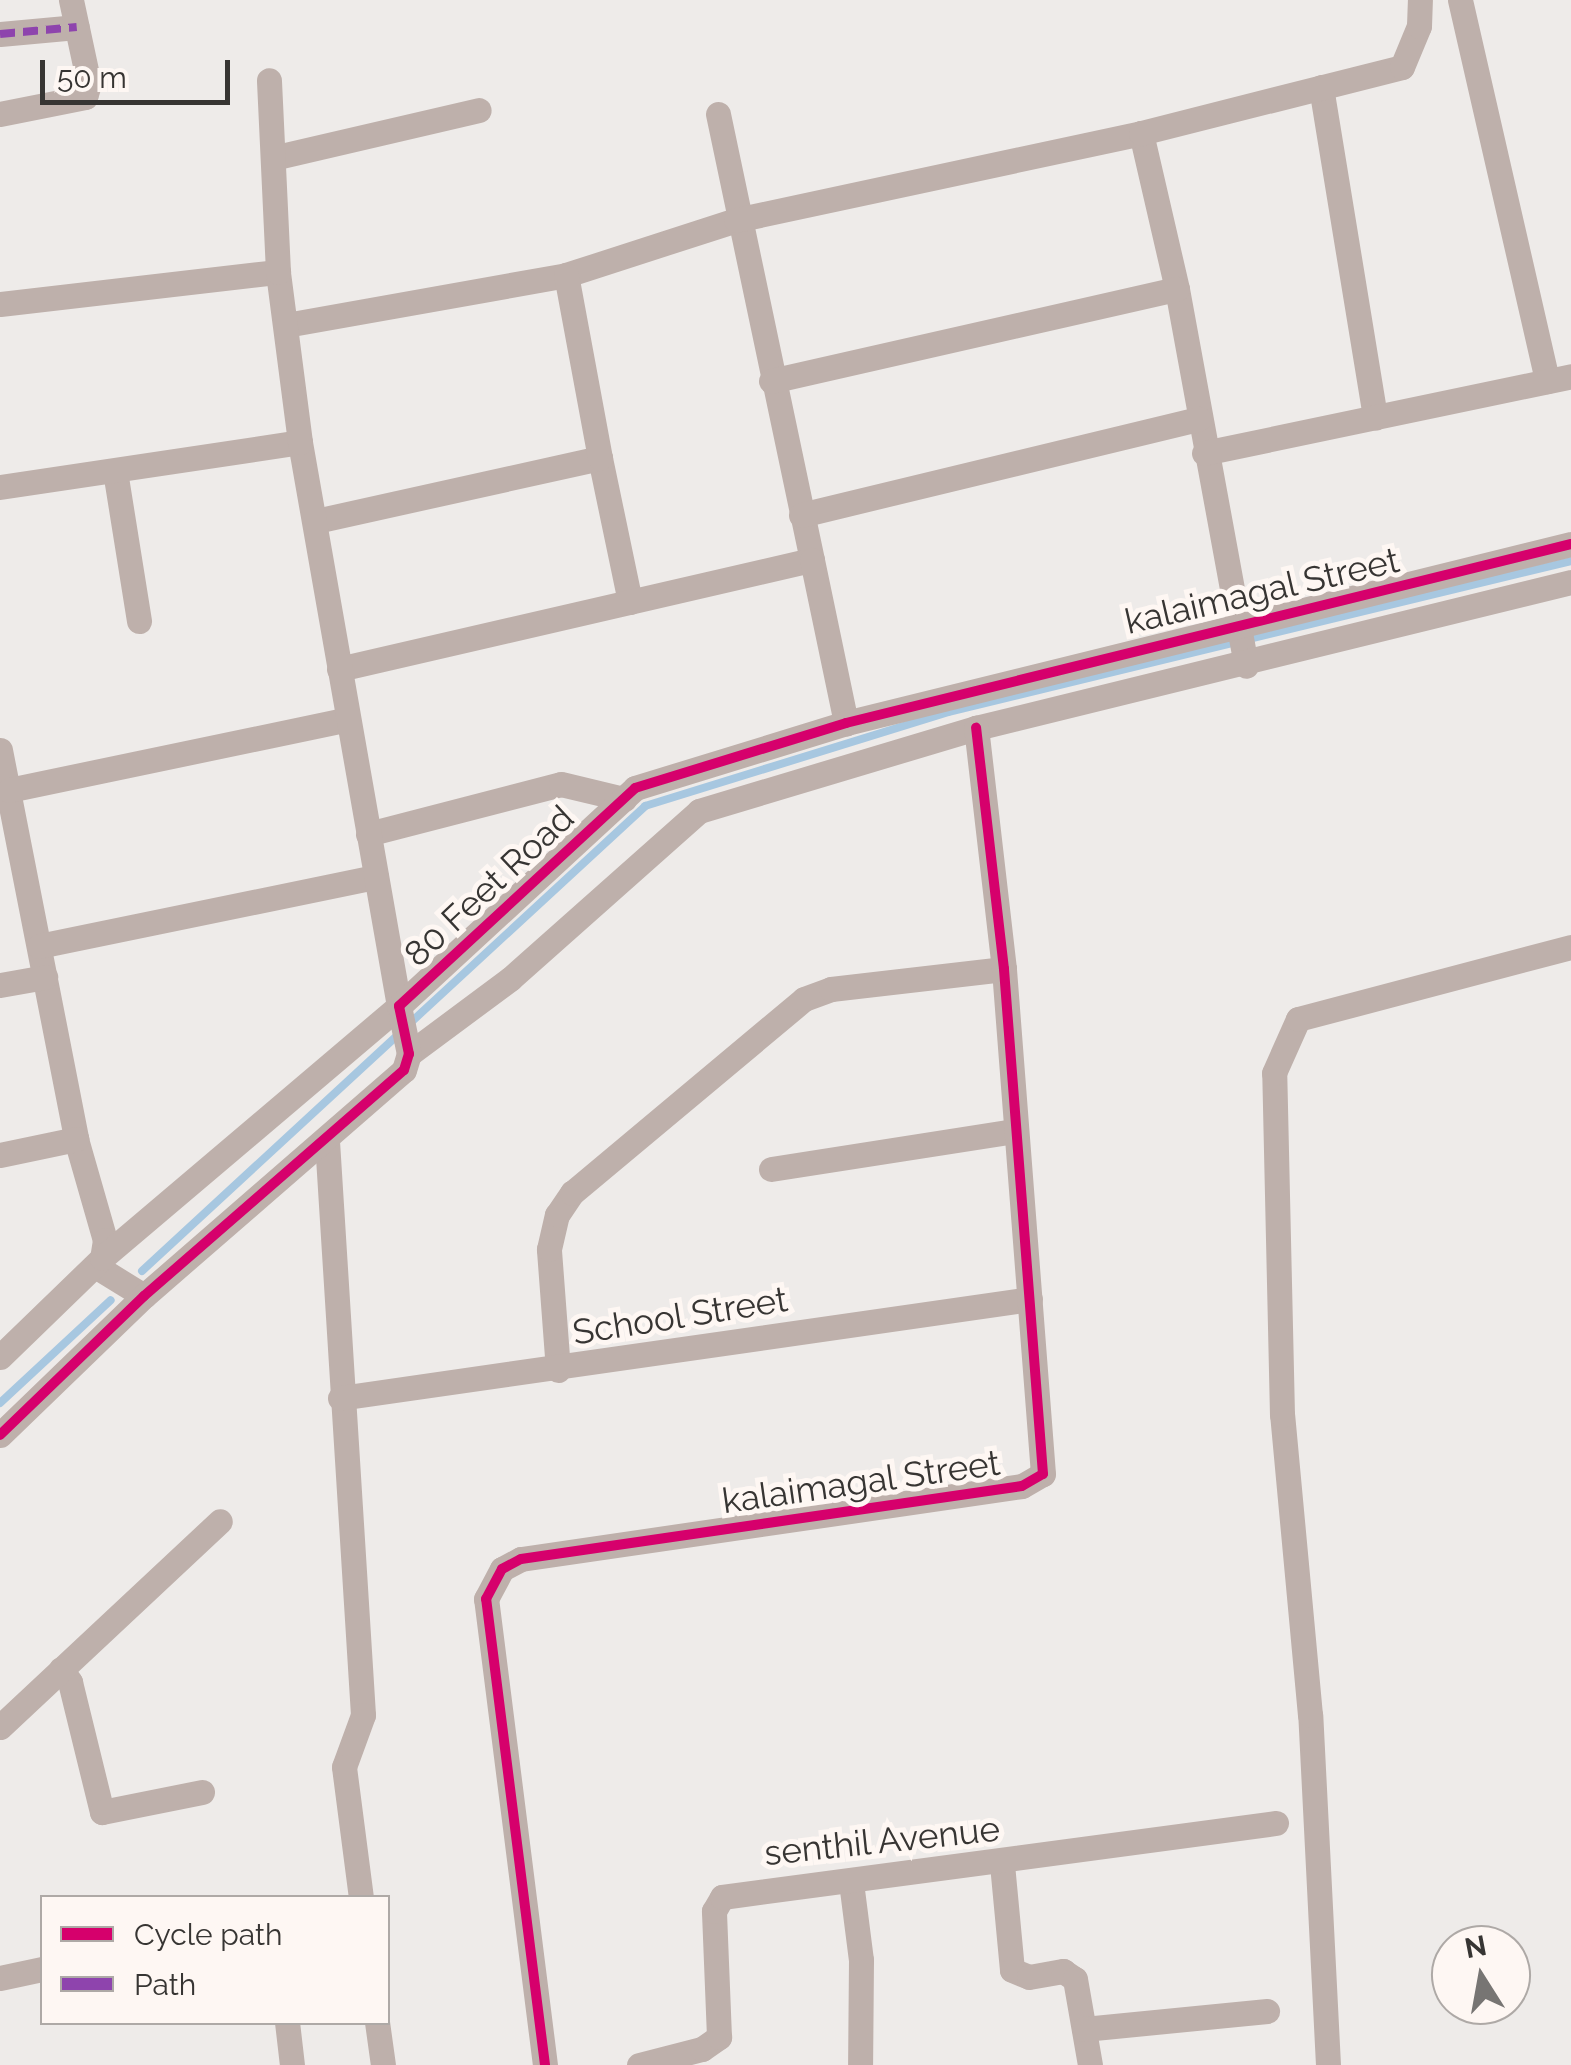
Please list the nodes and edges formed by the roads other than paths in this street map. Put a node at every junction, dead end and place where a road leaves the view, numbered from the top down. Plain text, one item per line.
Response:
1 (71, 0) edge
2 (1420, 0) edge
3 (1460, 0) edge
4 (77, 27) junction
5 (0, 34) edge
6 (270, 80) dead end
7 (1321, 87) junction
8 (479, 110) dead end
9 (0, 114) edge
10 (718, 114) dead end
11 (1140, 133) junction
12 (277, 157) junction
13 (736, 220) junction
14 (278, 272) junction
15 (566, 275) junction
16 (1177, 289) junction
17 (0, 304) edge
18 (286, 326) junction
19 (1559, 379) edge
20 (772, 380) junction
21 (1375, 418) junction
22 (1199, 419) junction
23 (300, 442) junction
24 (1204, 453) junction
25 (600, 458) junction
26 (116, 471) junction
27 (0, 487) edge
28 (801, 515) junction
29 (316, 521) junction
30 (1571, 544) edge
31 (812, 560) junction
32 (1571, 582) edge
33 (630, 602) junction
34 (139, 621) dead end
35 (1238, 624) junction
36 (1245, 662) junction
37 (340, 669) junction
38 (966, 692) joint
39 (348, 719) junction
40 (846, 723) junction
41 (976, 728) junction
42 (0, 750) edge
43 (9, 790) junction
44 (624, 799) junction
45 (368, 834) junction
46 (376, 877) junction
47 (39, 946) junction
48 (1571, 946) edge
49 (1004, 969) junction
50 (45, 977) junction
51 (0, 985) edge
52 (400, 1012) junction
53 (409, 1054) junction
54 (1015, 1132) junction
55 (76, 1139) junction
56 (327, 1141) junction
57 (0, 1155) edge
58 (772, 1168) dead end
59 (101, 1265) junction
60 (135, 1291) junction
61 (1030, 1299) junction
62 (0, 1357) edge
63 (558, 1370) junction
64 (340, 1398) junction
65 (0, 1435) edge
66 (220, 1521) dead end
67 (61, 1669) junction
68 (0, 1727) edge
69 (202, 1792) dead end
70 (1276, 1823) dead end
71 (1002, 1864) junction
72 (851, 1882) junction
73 (361, 1895) edge
74 (40, 1969) edge
75 (0, 1978) edge
76 (1267, 2010) dead end
77 (287, 2025) edge
78 (377, 2025) edge
79 (1084, 2028) junction
80 (292, 2065) edge
81 (383, 2065) edge
82 (545, 2065) edge
83 (640, 2065) edge
84 (860, 2065) edge
85 (1090, 2065) edge
86 (1328, 2065) edge

1 - 4 street
2 - 7 street
3 - 19 street
4 - 5 street
4 - 9 street
6 - 12 street
7 - 11 street
7 - 21 street
8 - 12 street
10 - 13 street
11 - 13 street
11 - 16 street
12 - 14 street
13 - 15 street
13 - 20 street
14 - 17 street
14 - 18 street
15 - 18 street
15 - 25 street
16 - 20 street
16 - 22 street
18 - 23 street
19 - 21 street
20 - 28 street
21 - 24 street
22 - 24 street
22 - 28 street
23 - 26 street
23 - 29 street
24 - 35 street
25 - 29 street
25 - 33 street
26 - 27 street
26 - 34 street
28 - 31 street
29 - 37 street
30 - 35 street, kalaimagal Street
31 - 33 street
31 - 40 street
32 - 36 street, kalaimagal Street
33 - 37 street
35 - 36 street
35 - 38 street, kalaimagal Street
36 - 41 street, kalaimagal Street
37 - 39 street
38 - 40 street, 80 Feet Road
39 - 43 street
39 - 45 street
40 - 44 street, 80 Feet Road
41 - 49 street, kalaimagal Street
41 - 53 street
42 - 43 street
43 - 47 street
44 - 45 street
44 - 52 street, 80 Feet Road
45 - 46 street
46 - 47 street
46 - 52 street
47 - 50 street
48 - 86 street
49 - 54 street, kalaimagal Street
49 - 63 street
50 - 51 street
50 - 55 street
52 - 53 street, 80 Feet Road
52 - 59 street, 80 Feet Road
53 - 56 street
54 - 58 street
54 - 61 street, kalaimagal Street
55 - 57 street
55 - 59 street
56 - 60 street
56 - 64 street
59 - 60 street
59 - 62 street, 80 Feet Road
60 - 65 street
61 - 63 street, School Street
61 - 82 street, kalaimagal Street
63 - 64 street, School Street
64 - 73 street
66 - 67 street
67 - 68 street
67 - 69 street
70 - 71 street, senthil Avenue
71 - 72 street, senthil Avenue
71 - 79 street
72 - 83 street, senthil Avenue
72 - 84 street
74 - 75 street
76 - 79 street
77 - 80 street
78 - 81 street
79 - 85 street

